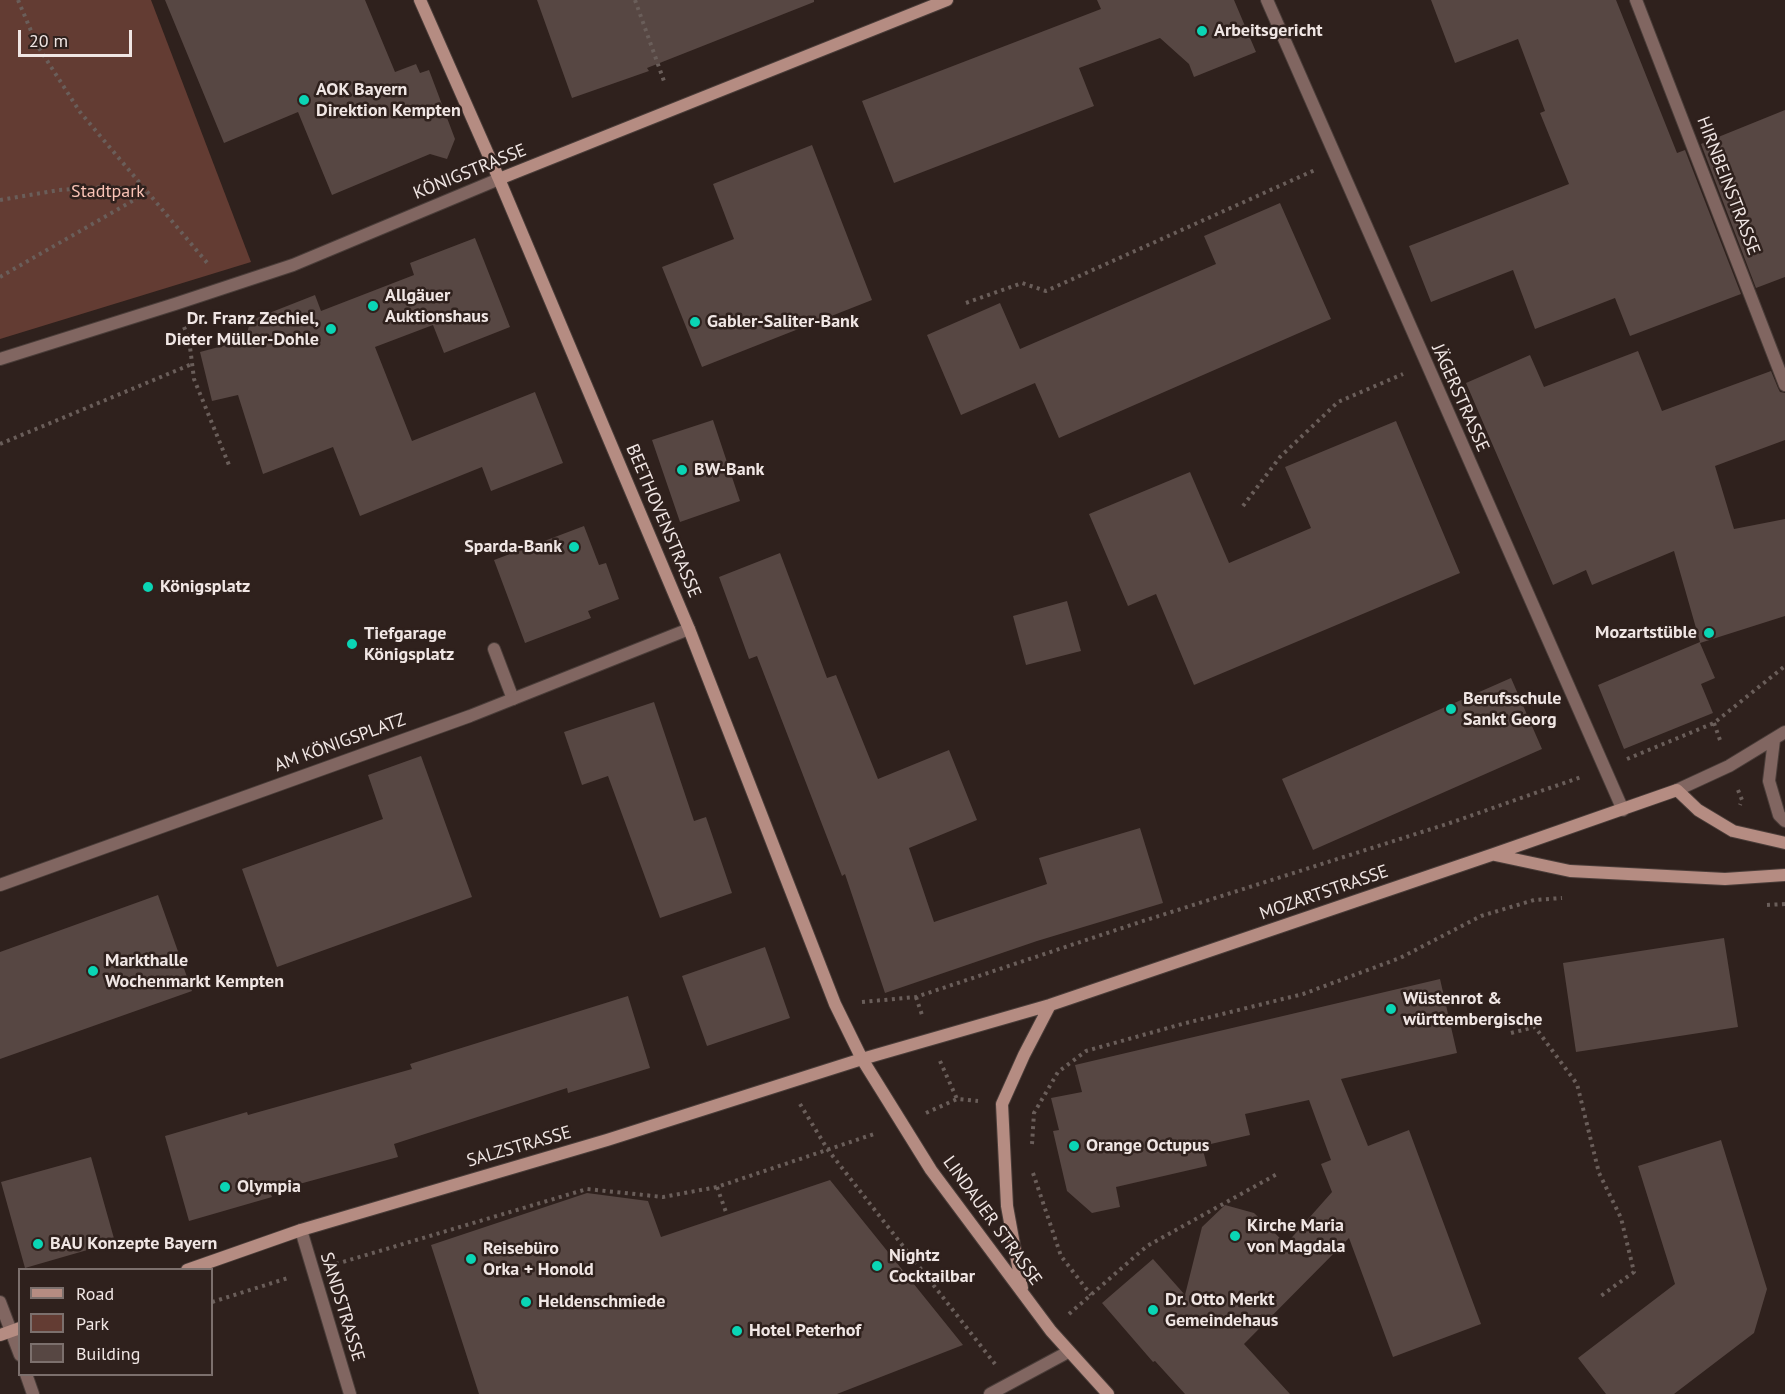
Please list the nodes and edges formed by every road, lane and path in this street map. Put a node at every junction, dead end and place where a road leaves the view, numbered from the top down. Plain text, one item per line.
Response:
1 (18, 0) edge
2 (420, 0) edge
3 (635, 0) edge
4 (947, 0) edge
5 (1267, 0) edge
6 (1636, 0) edge
7 (674, 110) junction
8 (1337, 161) junction
9 (499, 180) junction
10 (148, 192) junction
11 (0, 200) edge
12 (0, 277) edge
13 (227, 286) junction
14 (966, 303) dead end
15 (175, 304) junction
16 (0, 359) edge
17 (192, 364) junction
18 (1426, 365) junction
19 (1785, 385) edge
20 (0, 444) edge
21 (229, 465) dead end
22 (1244, 506) dead end
23 (690, 629) junction
24 (494, 649) dead end
25 (1785, 666) edge
26 (513, 699) junction
27 (1785, 732) edge
28 (1774, 740) junction
29 (1604, 769) junction
30 (1677, 790) junction
31 (1623, 810) junction
32 (1785, 821) edge
33 (1785, 843) edge
34 (1494, 854) junction
35 (1785, 874) edge
36 (0, 885) edge
37 (1564, 897) dead end
38 (1785, 904) edge
39 (1759, 905) dead end
40 (835, 1004) junction
41 (1050, 1005) junction
42 (1511, 1033) dead end
43 (862, 1059) junction
44 (787, 1083) junction
45 (957, 1099) dead end
46 (902, 1124) junction
47 (1032, 1146) dead end
48 (828, 1150) junction
49 (1031, 1167) dead end
50 (1279, 1173) dead end
51 (717, 1187) junction
52 (727, 1215) dead end
53 (301, 1230) junction
54 (190, 1268) edge
55 (312, 1270) junction
56 (1023, 1293) junction
57 (1091, 1295) junction
58 (1598, 1298) dead end
59 (0, 1302) edge
60 (213, 1302) edge
61 (10, 1331) edge
62 (1051, 1331) junction
63 (18, 1351) edge
64 (1068, 1352) junction
65 (27, 1376) edge
66 (1011, 1384) junction
67 (33, 1394) edge
68 (350, 1394) edge
69 (990, 1394) edge
70 (1108, 1394) edge

1 - 10 path
2 - 9 street, BEETHOVENSTRASSE
3 - 7 path
4 - 7 street, KÖNIGSTRASSE
5 - 8 street, JÄGERSTRASSE
6 - 19 street, HIRNBEINSTRASSE
7 - 9 street, KÖNIGSTRASSE
8 - 14 path
8 - 18 street, JÄGERSTRASSE
9 - 13 street, KÖNIGSTRASSE
9 - 23 street, BEETHOVENSTRASSE
10 - 11 path
10 - 12 path
10 - 13 path
13 - 15 street, KÖNIGSTRASSE
15 - 16 street, KÖNIGSTRASSE
15 - 17 path
17 - 20 path
17 - 21 path
18 - 22 path
18 - 29 street, JÄGERSTRASSE
23 - 26 street, AM KÖNIGSPLATZ
23 - 40 street, BEETHOVENSTRASSE
24 - 26 street
25 - 29 path
26 - 36 street, AM KÖNIGSPLATZ
27 - 28 street, MOZARTSTRASSE
28 - 30 street, MOZARTSTRASSE
28 - 32 street
29 - 31 street, JÄGERSTRASSE
29 - 40 path
30 - 31 street, MOZARTSTRASSE
30 - 33 street
31 - 34 street, MOZARTSTRASSE
34 - 35 street
34 - 41 street, MOZARTSTRASSE
37 - 47 path
38 - 39 path
40 - 43 street, BEETHOVENSTRASSE
41 - 43 street, MOZARTSTRASSE
41 - 56 street
42 - 58 path
43 - 44 street, SALZSTRASSE
43 - 46 street, LINDAUER STRASSE
44 - 48 path
44 - 53 street, SALZSTRASSE
45 - 46 path
46 - 48 path
46 - 56 street, LINDAUER STRASSE
48 - 51 path
48 - 66 path
49 - 57 path
50 - 57 path
51 - 52 path
51 - 55 path
53 - 54 street, SALZSTRASSE
53 - 55 street, SANDSTRASSE
55 - 60 path
55 - 68 street, SANDSTRASSE
56 - 62 street, LINDAUER STRASSE
57 - 62 path
59 - 61 street
61 - 63 street
62 - 64 street, LINDAUER STRASSE
64 - 66 street
64 - 70 street, LINDAUER STRASSE
65 - 67 street
66 - 69 street

